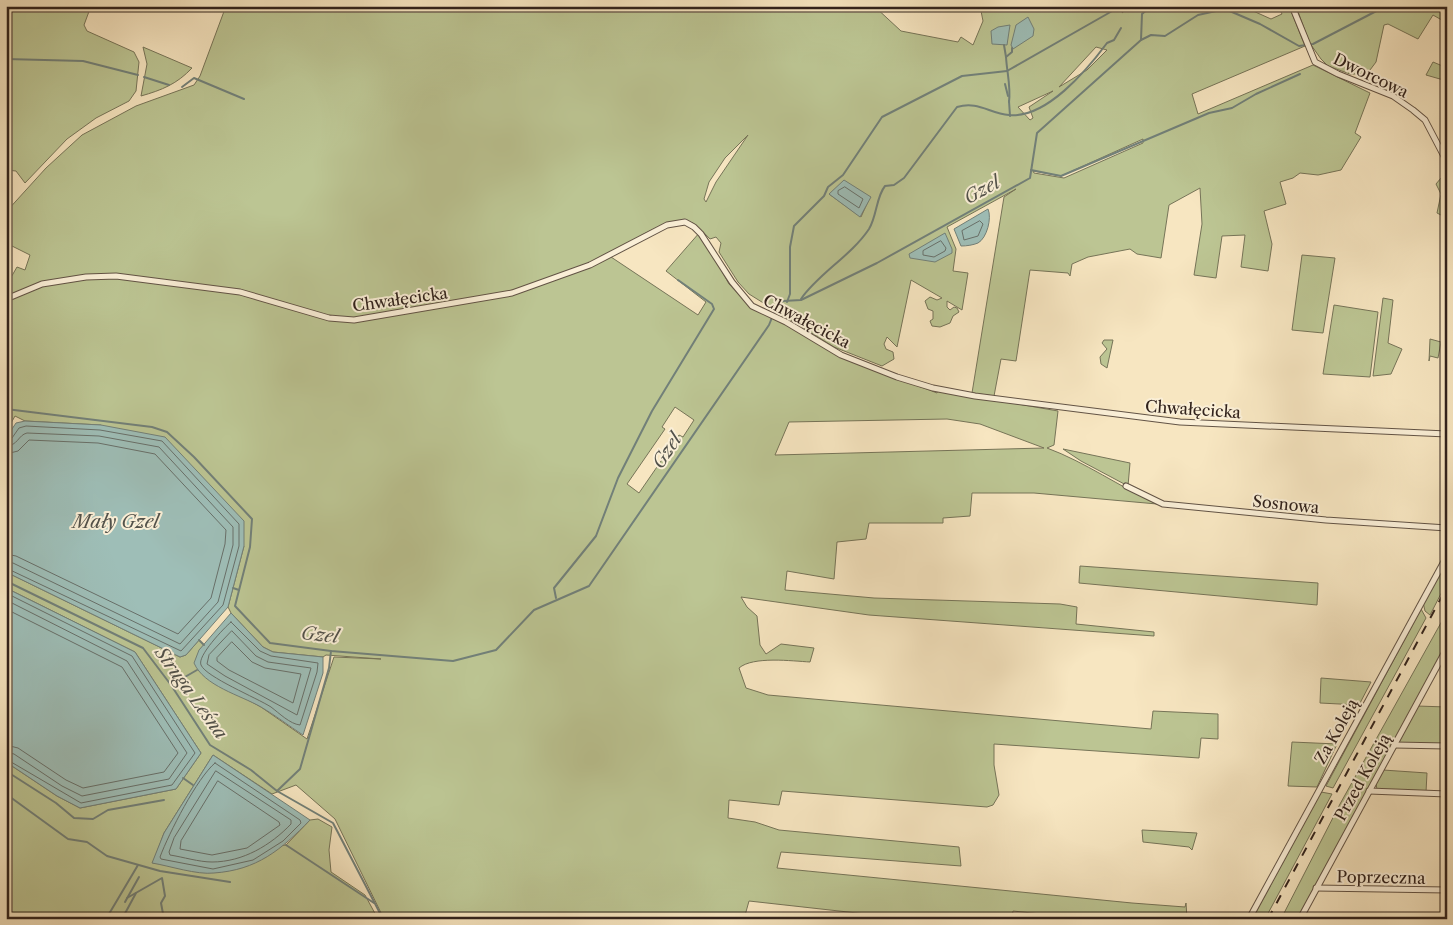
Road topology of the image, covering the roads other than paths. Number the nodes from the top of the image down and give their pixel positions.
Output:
1 (1292, 6) edge
2 (1447, 162) edge
3 (6, 299) edge
4 (1447, 434) edge
5 (1126, 486) dead end
6 (1447, 528) edge
7 (1447, 556) edge
8 (1447, 648) edge
9 (1444, 658) edge
10 (1394, 745) junction
11 (1447, 746) edge
12 (1369, 791) junction
13 (1447, 794) edge
14 (1316, 888) junction
15 (1447, 890) edge
16 (1249, 919) edge
17 (1300, 919) edge

1 - 2 street, Dworcowa
3 - 4 street, Chwałęcicka
5 - 6 street, Sosnowa
7 - 16 street, Za Koleją
8 - 9 street, Przed Koleją
9 - 10 street, Przed Koleją
10 - 11 street
10 - 12 street, Przed Koleją
12 - 13 street
12 - 14 street, Przed Koleją
14 - 15 street, Poprzeczna
14 - 17 street, Przed Koleją

